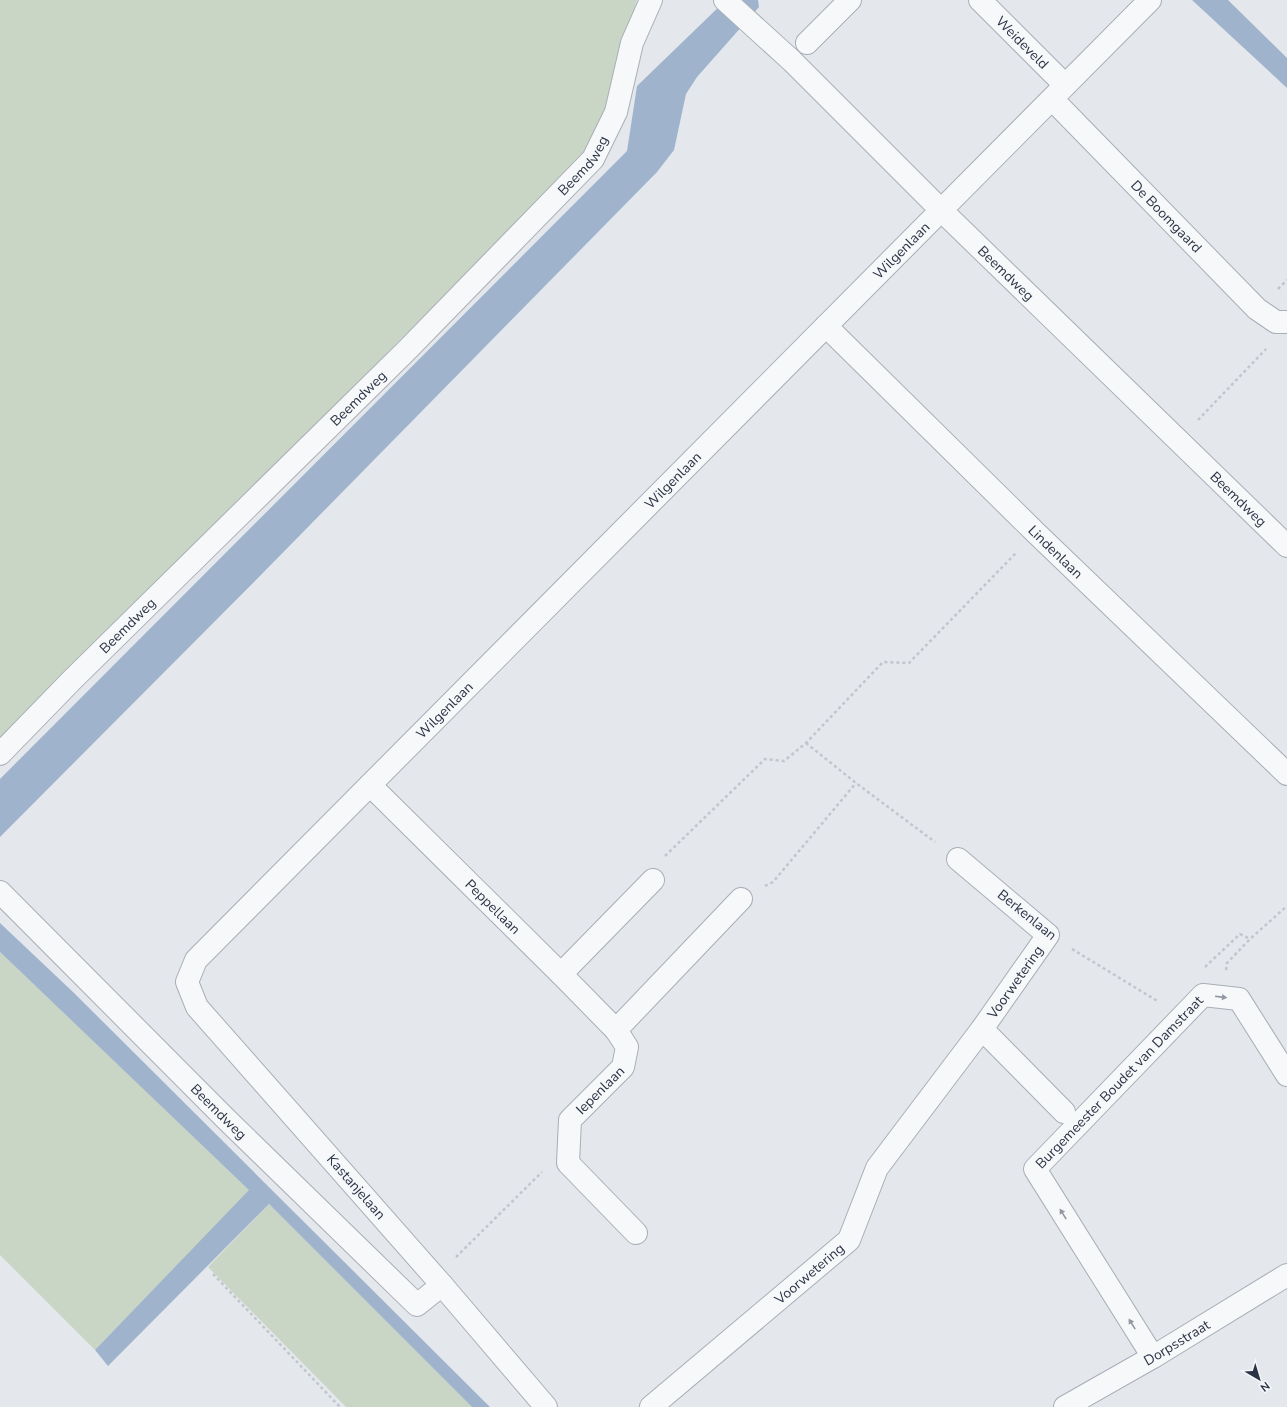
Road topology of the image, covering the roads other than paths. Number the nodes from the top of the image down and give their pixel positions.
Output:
1 (651, 0) edge
2 (725, 0) edge
3 (850, 0) edge
4 (980, 0) edge
5 (1150, 0) edge
6 (807, 43) dead end
7 (1058, 92) junction
8 (941, 210) junction
9 (1281, 322) edge
10 (826, 326) junction
11 (1287, 546) edge
12 (0, 754) edge
13 (1287, 774) edge
14 (370, 785) junction
15 (958, 859) road end
16 (653, 880) road end
17 (0, 892) edge
18 (741, 900) road end
19 (1048, 934) joint
20 (196, 960) joint
21 (561, 974) junction
22 (982, 1028) junction
23 (616, 1030) junction
24 (1287, 1075) edge
25 (1064, 1112) dead end
26 (636, 1233) dead end
27 (1287, 1275) edge
28 (442, 1285) junction
29 (1153, 1357) junction
30 (546, 1407) edge
31 (650, 1407) edge
32 (1064, 1407) edge

1 - 12 street, Beemdweg
2 - 8 street, Beemdweg
3 - 6 street
4 - 7 street, Weideveld
5 - 7 street, Wilgenlaan
7 - 8 street, Wilgenlaan
7 - 9 street, De Boomgaard
8 - 10 street, Wilgenlaan
8 - 11 street, Beemdweg
10 - 13 street, Lindenlaan
10 - 14 street, Wilgenlaan
14 - 20 street, Wilgenlaan
14 - 21 street, Peppellaan
15 - 19 street, Berkenlaan
16 - 21 street
17 - 28 street, Beemdweg
18 - 23 street
19 - 22 street, Voorwetering
20 - 28 street, Kastanjelaan
21 - 23 street, Peppellaan
22 - 25 street, Voorwetering
22 - 31 street, Voorwetering
23 - 26 street, Iepenlaan
29 -> 24 street, Burgemeester Boudet van Damstraat
27 - 29 street, Dorpsstraat
28 - 30 street, Kastanjelaan
29 - 32 street, Dorpsstraat

